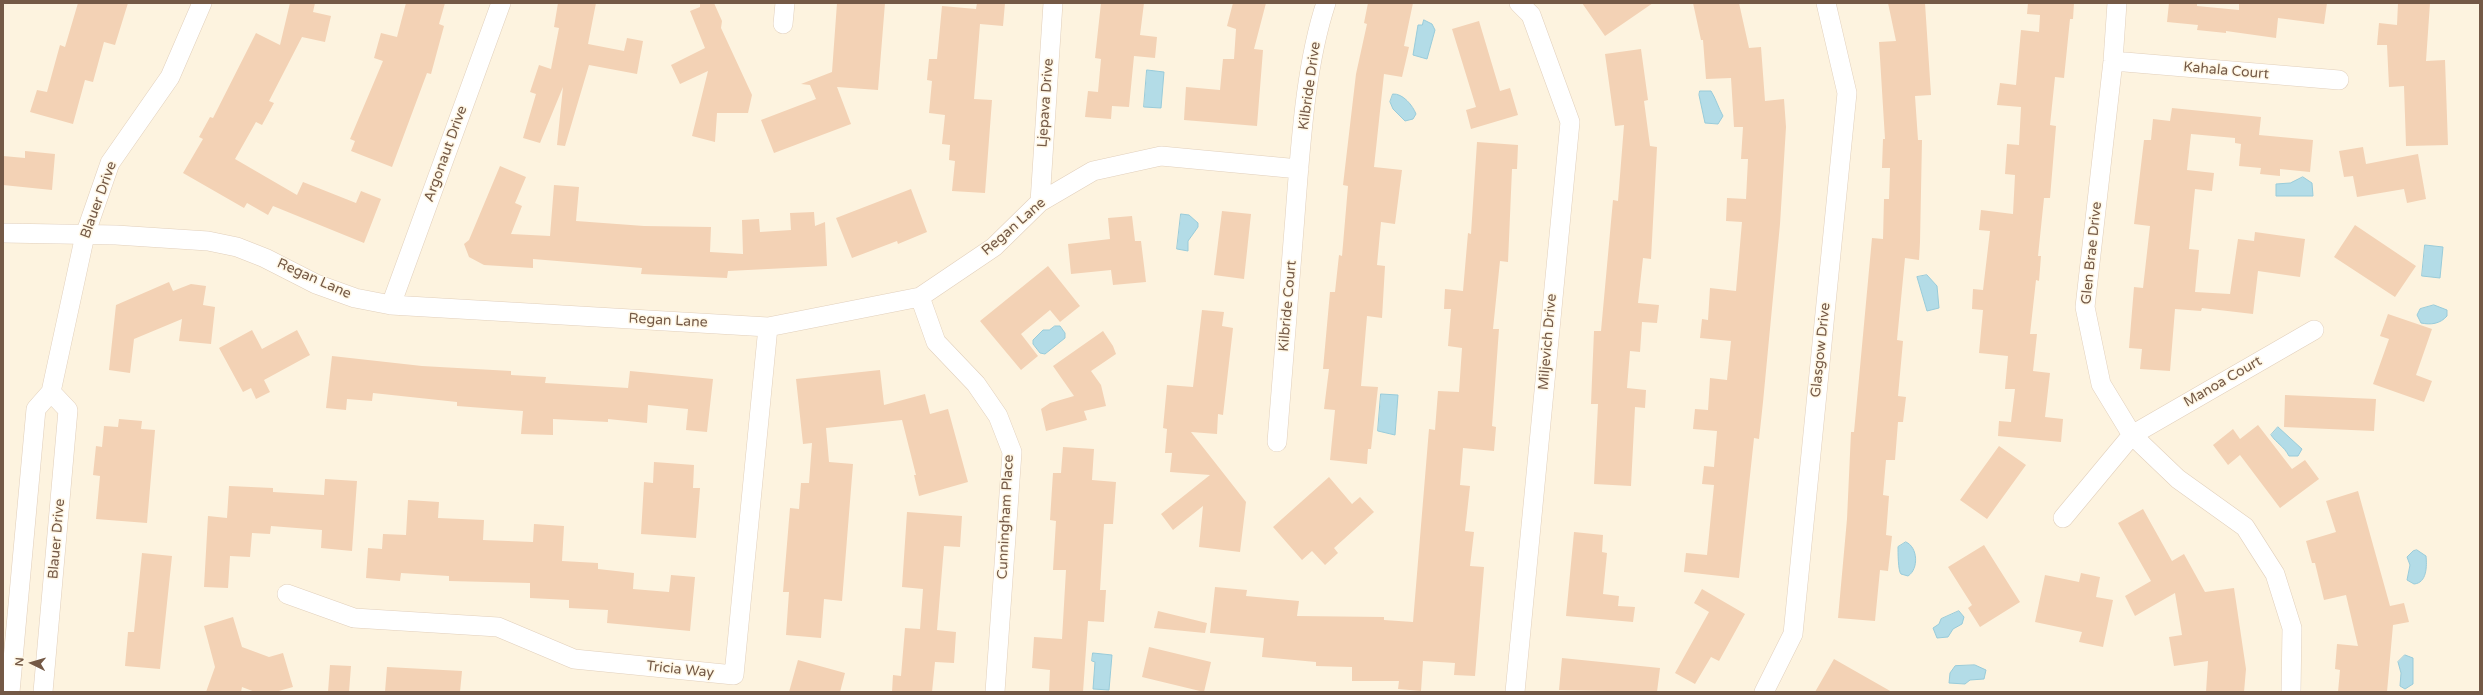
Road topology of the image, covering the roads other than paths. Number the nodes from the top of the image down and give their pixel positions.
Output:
1 (202, 3) edge
2 (501, 3) edge
3 (785, 3) edge
4 (1053, 3) edge
5 (1326, 3) edge
6 (1519, 3) edge
7 (1826, 3) edge
8 (2117, 3) edge
9 (783, 24) dead end
10 (2113, 61) junction
11 (2339, 80) dead end
12 (1299, 169) junction
13 (1040, 202) junction
14 (3, 234) edge
15 (85, 235) junction
16 (920, 297) junction
17 (391, 305) junction
18 (768, 327) junction
19 (2314, 330) dead end
20 (51, 392) junction
21 (2132, 435) junction
22 (1277, 442) dead end
23 (2063, 518) dead end
24 (287, 594) dead end
25 (10, 692) edge
26 (44, 692) edge
27 (995, 692) edge
28 (1515, 692) edge
29 (1764, 692) edge
30 (2291, 692) edge

1 - 15 street, Blauer Drive
2 - 17 street, Argonaut Drive
3 - 9 street
4 - 13 street, Ljepava Drive
5 - 12 street, Kilbride Drive
6 - 28 street, Miljevich Drive
7 - 29 street, Glasgow Drive
8 - 10 street, Glen Brae Drive
10 - 11 street, Kahala Court
10 - 21 street, Glen Brae Drive
12 - 13 street, Regan Lane
12 - 22 street, Kilbride Court
13 - 16 street, Regan Lane
14 - 15 street, Regan Lane
15 - 17 street, Regan Lane
15 - 20 street, Blauer Drive
16 - 18 street, Regan Lane
16 - 27 street, Cunningham Place
17 - 18 street, Regan Lane
18 - 24 street, Tricia Way
19 - 21 street, Manoa Court
20 - 25 street, Blauer Drive
20 - 26 street, Blauer Drive
21 - 23 street
21 - 30 street, Glen Brae Drive

